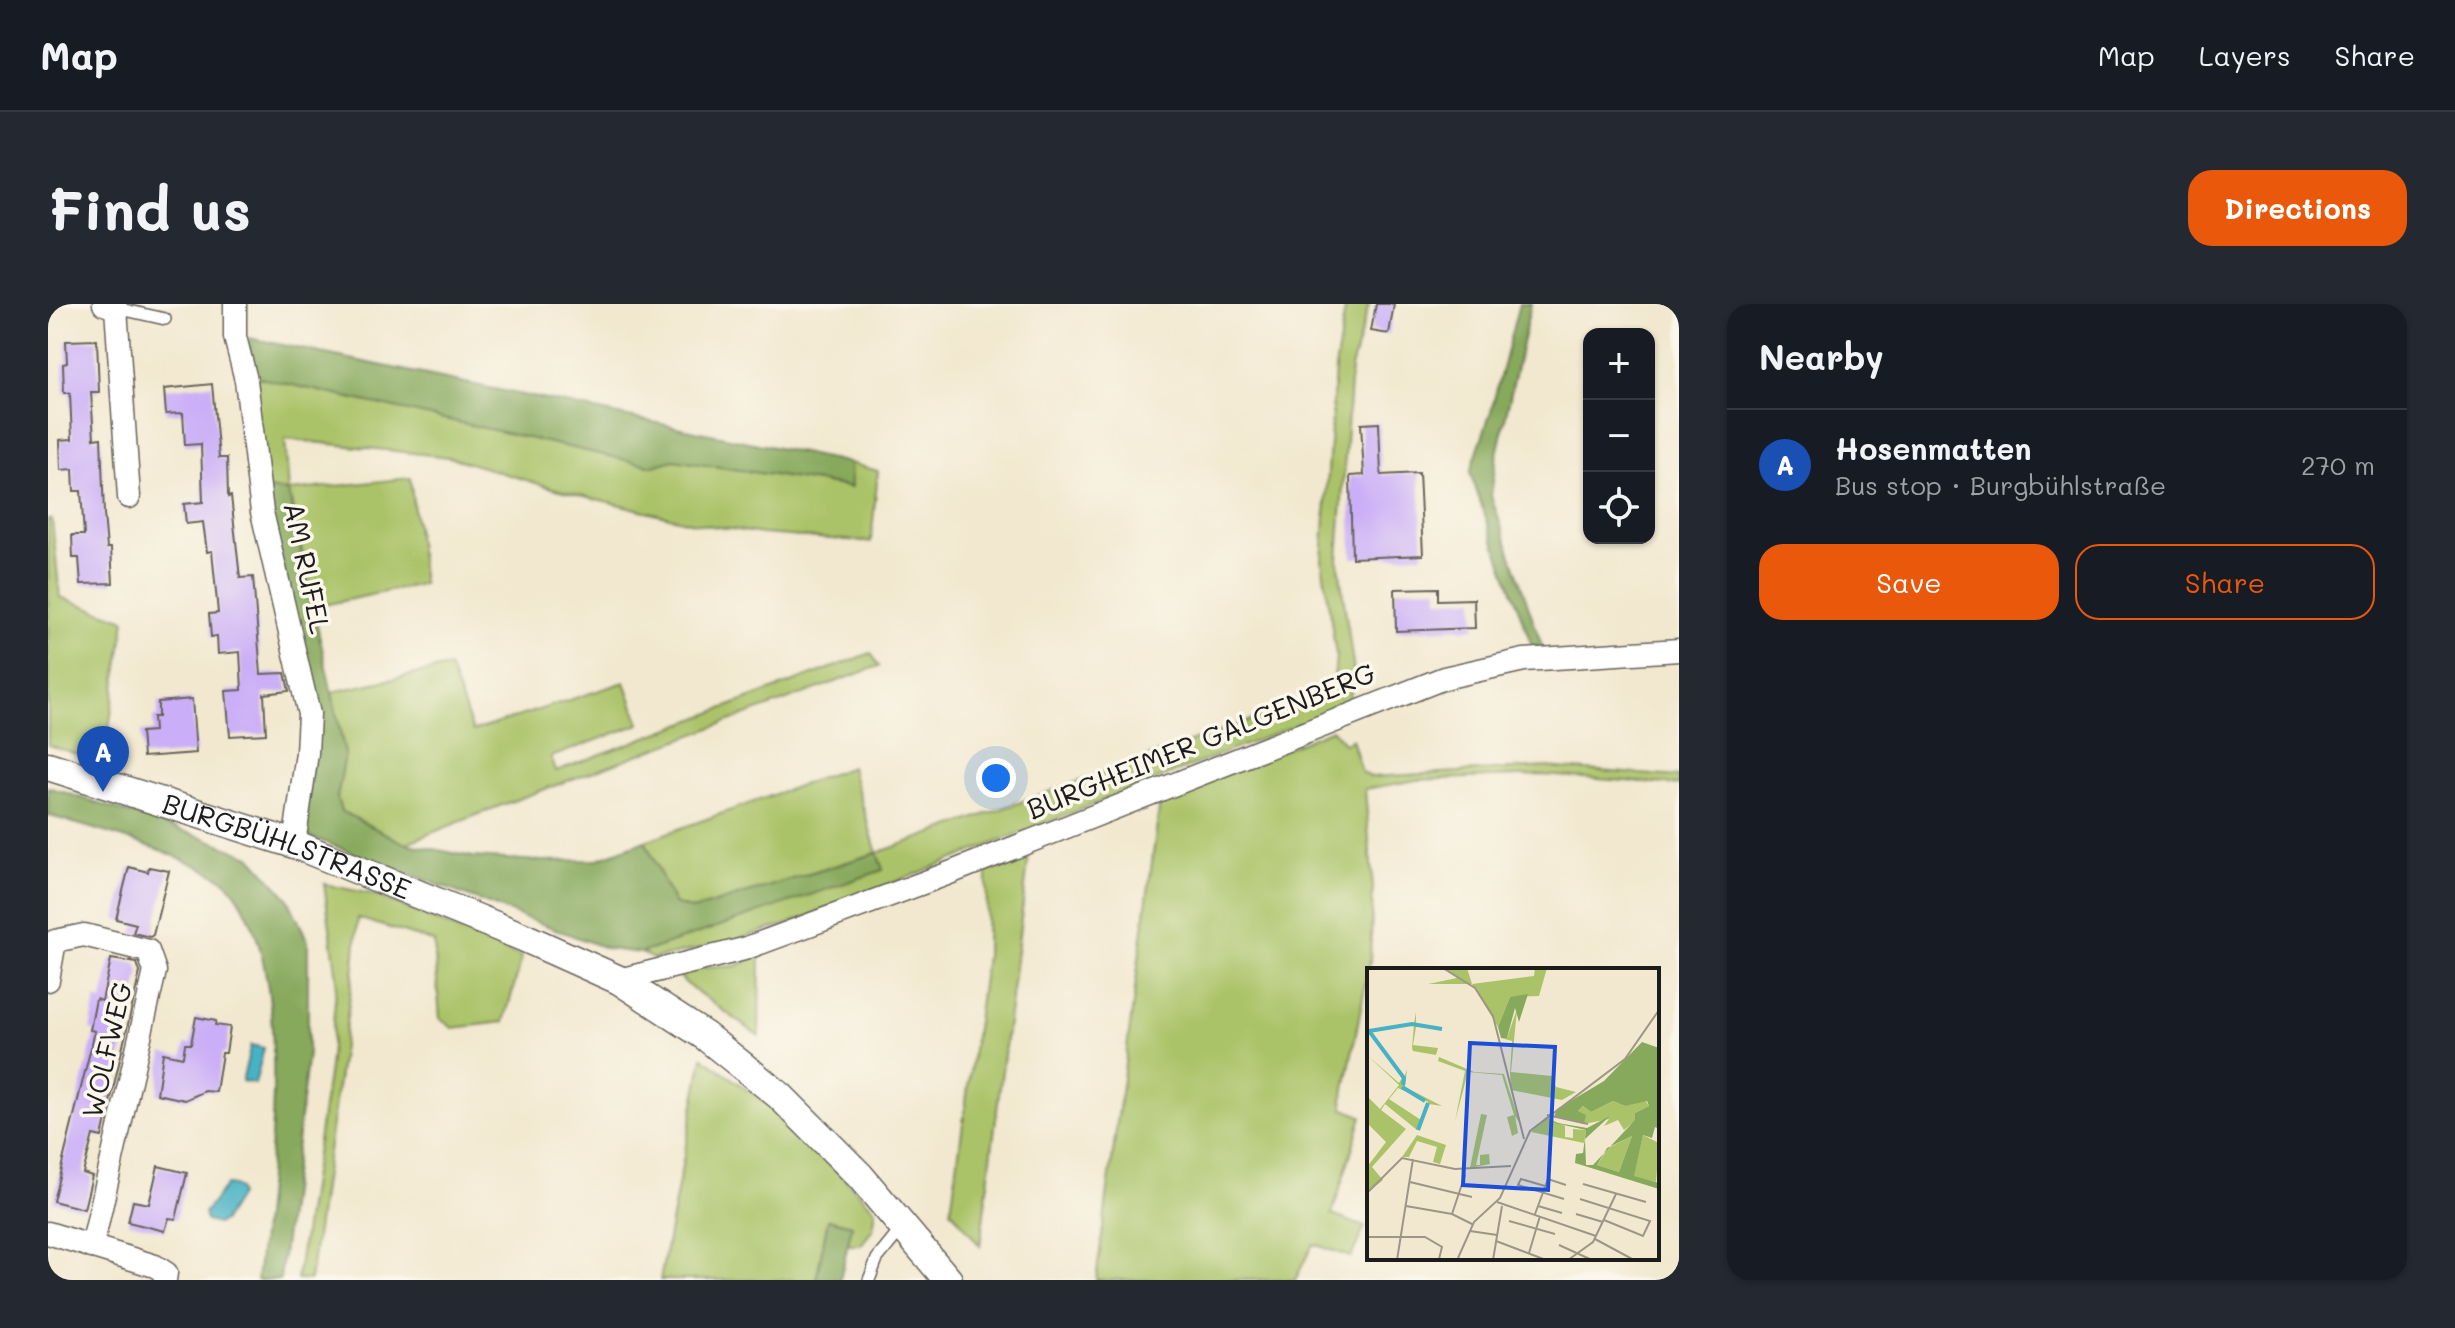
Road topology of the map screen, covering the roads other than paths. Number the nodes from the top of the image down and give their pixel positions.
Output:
1 (235, 304) edge
2 (110, 306) edge
3 (165, 319) dead end
4 (129, 497) dead end
5 (1679, 650) edge
6 (48, 766) edge
7 (294, 844) junction
8 (48, 980) edge
9 (619, 980) junction
10 (904, 1226) junction
11 (48, 1233) edge
12 (92, 1247) junction
13 (165, 1280) edge
14 (869, 1280) edge
15 (948, 1280) edge

1 - 7 street, AM RUFEL
2 - 3 lane
2 - 4 street
5 - 9 street, BURGHEIMER GALGENBERG
6 - 7 street, BURGBÜHLSTRASSE
7 - 9 street, BURGBÜHLSTRASSE
8 - 12 street, WOLFWEG
9 - 10 street, BURGBÜHLSTRASSE
10 - 14 lane
10 - 15 street, BURGBÜHLSTRASSE
11 - 12 street
12 - 13 street

